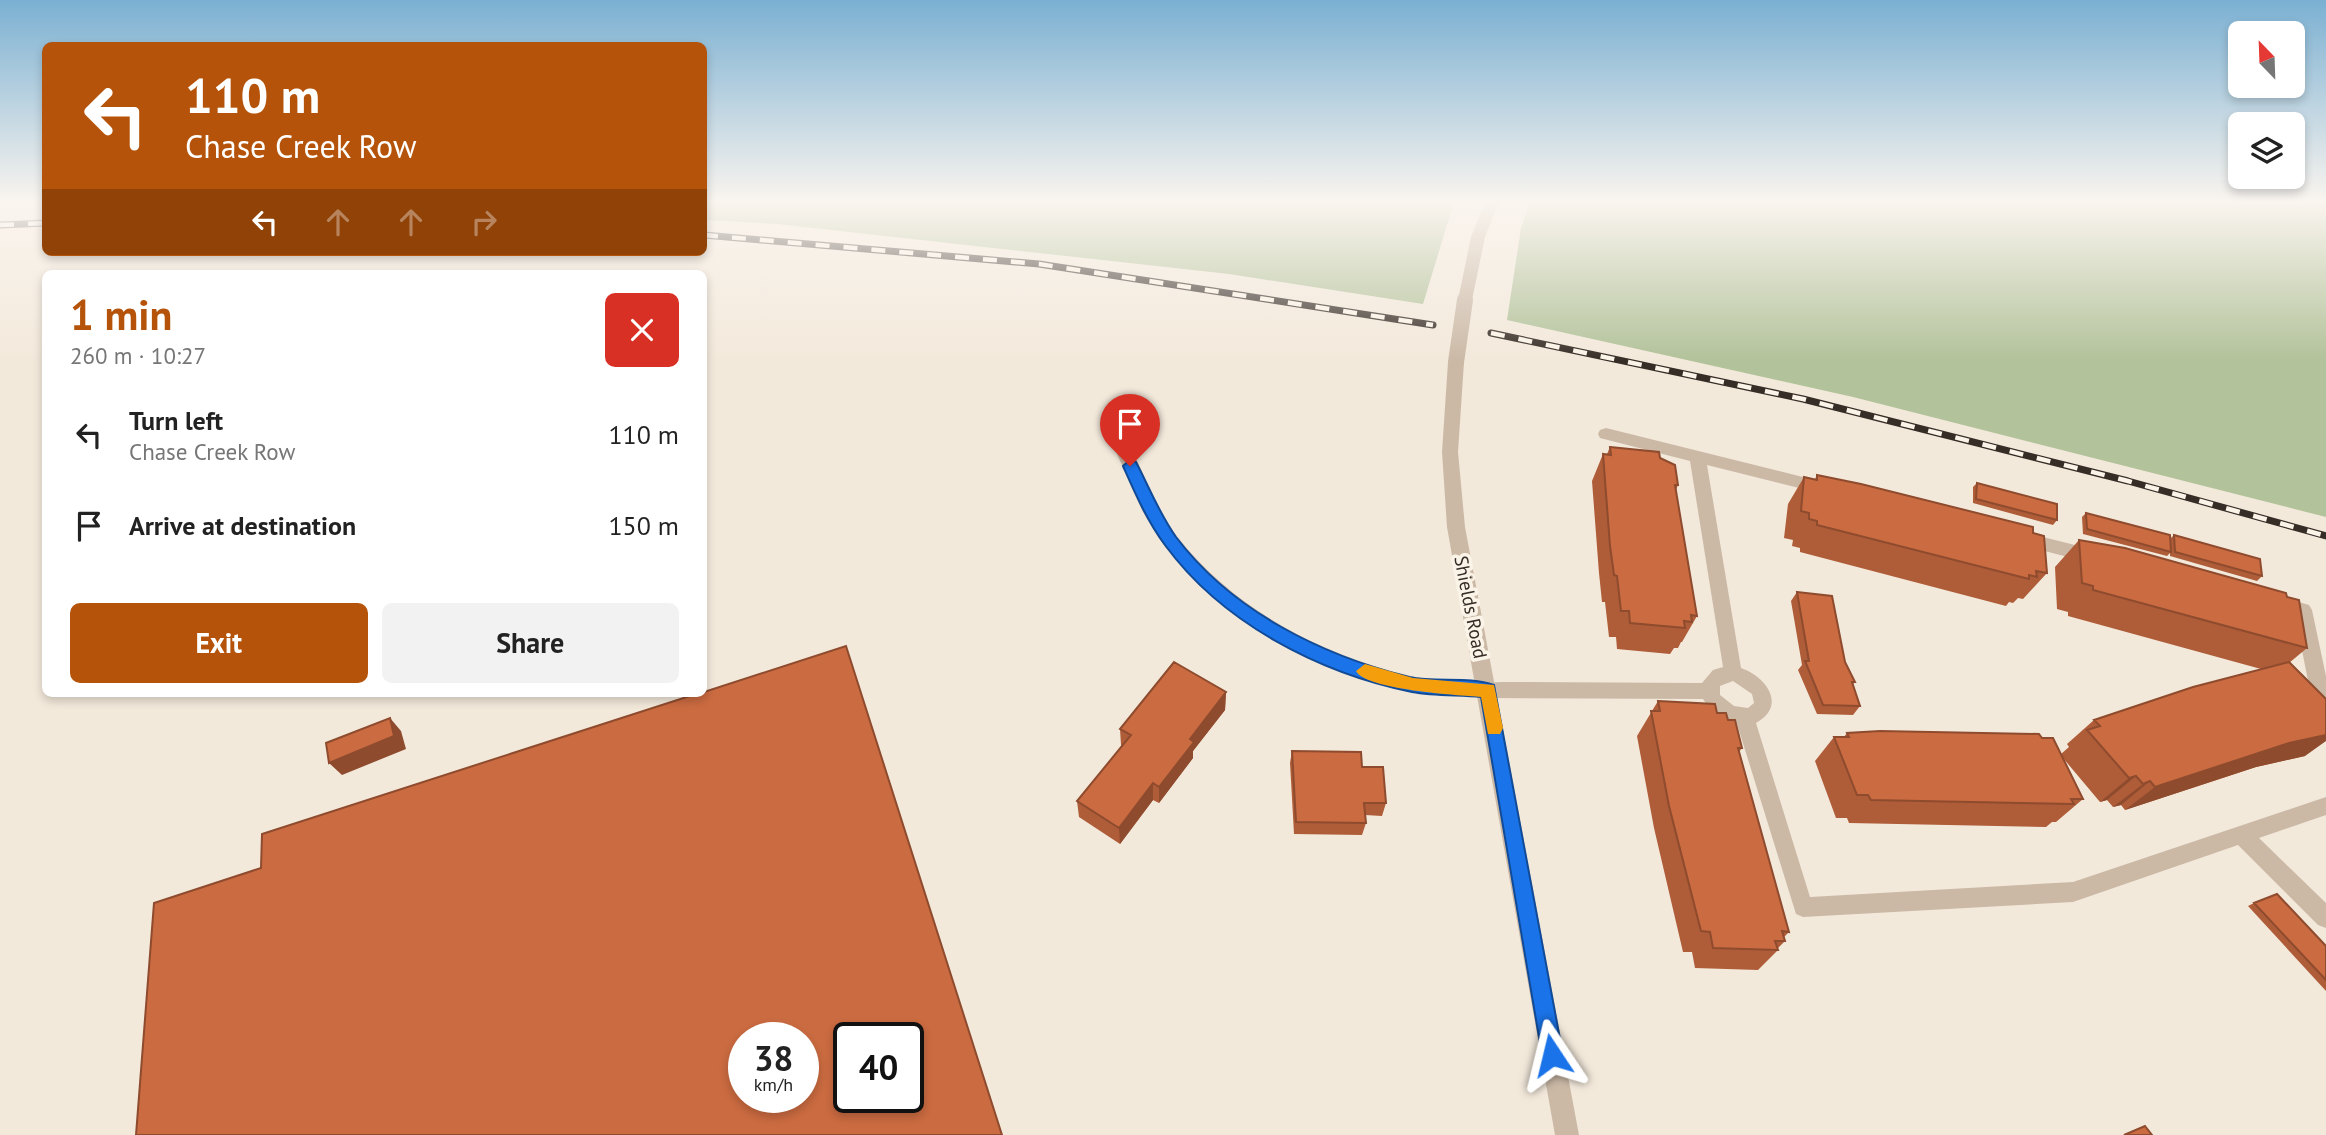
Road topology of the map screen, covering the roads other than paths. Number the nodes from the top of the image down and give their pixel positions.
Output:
1 (1474, 255) edge
2 (1606, 433) dead end
3 (1121, 445) dead end
4 (1697, 456) junction
5 (1845, 494) edge
6 (2007, 535) edge
7 (2114, 562) edge
8 (2262, 599) edge
9 (1732, 673) junction
10 (1488, 691) junction
11 (1709, 691) junction
12 (1745, 718) junction
13 (2326, 721) edge
14 (2326, 806) edge
15 (2243, 836) junction
16 (2326, 918) edge
17 (1567, 1135) edge

1 - 10 street, Shields Road, bridge
2 - 4 street
3 - 10 street
4 - 5 street
4 - 9 street
6 - 7 street
8 - 13 street
9 - 11 street
9 - 12 street
10 - 11 street
10 - 17 street, Shields Road
11 - 12 street
12 - 15 street
14 - 15 street
15 - 16 street

